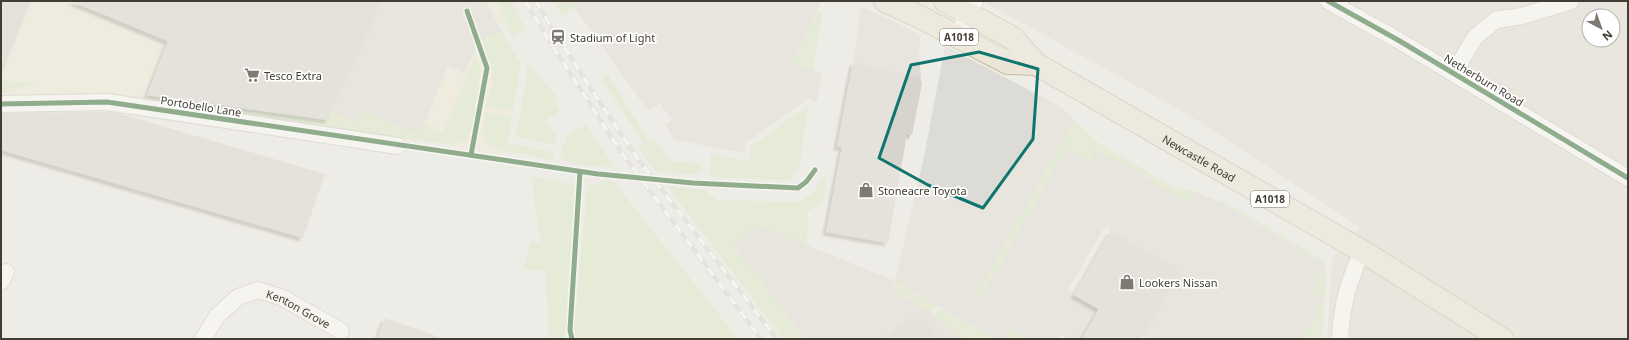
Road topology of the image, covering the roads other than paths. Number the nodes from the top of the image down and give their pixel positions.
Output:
1 (885, 1) edge
2 (945, 1) edge
3 (1328, 1) edge
4 (1571, 1) edge
5 (971, 7) edge
6 (957, 36) junction
7 (1036, 64) junction
8 (1454, 73) junction
9 (1, 104) edge
10 (398, 146) dead end
11 (1628, 178) edge
12 (1362, 251) junction
13 (341, 331) dead end
14 (203, 339) edge
15 (1340, 339) edge
16 (1502, 339) edge

1 - 6 highway, Newcastle Road / A1018
2 - 5 highway, A1018
3 - 8 street, Netherburn Road
4 - 8 street
5 - 6 street
5 - 7 highway, A1018
6 - 7 highway, Newcastle Road / A1018
7 - 12 highway, Newcastle Road / A1018
8 - 11 street, Netherburn Road
9 - 10 street, Portobello Lane
12 - 15 street
12 - 16 highway, Newcastle Road / A1018
13 - 14 street, Kenton Grove

